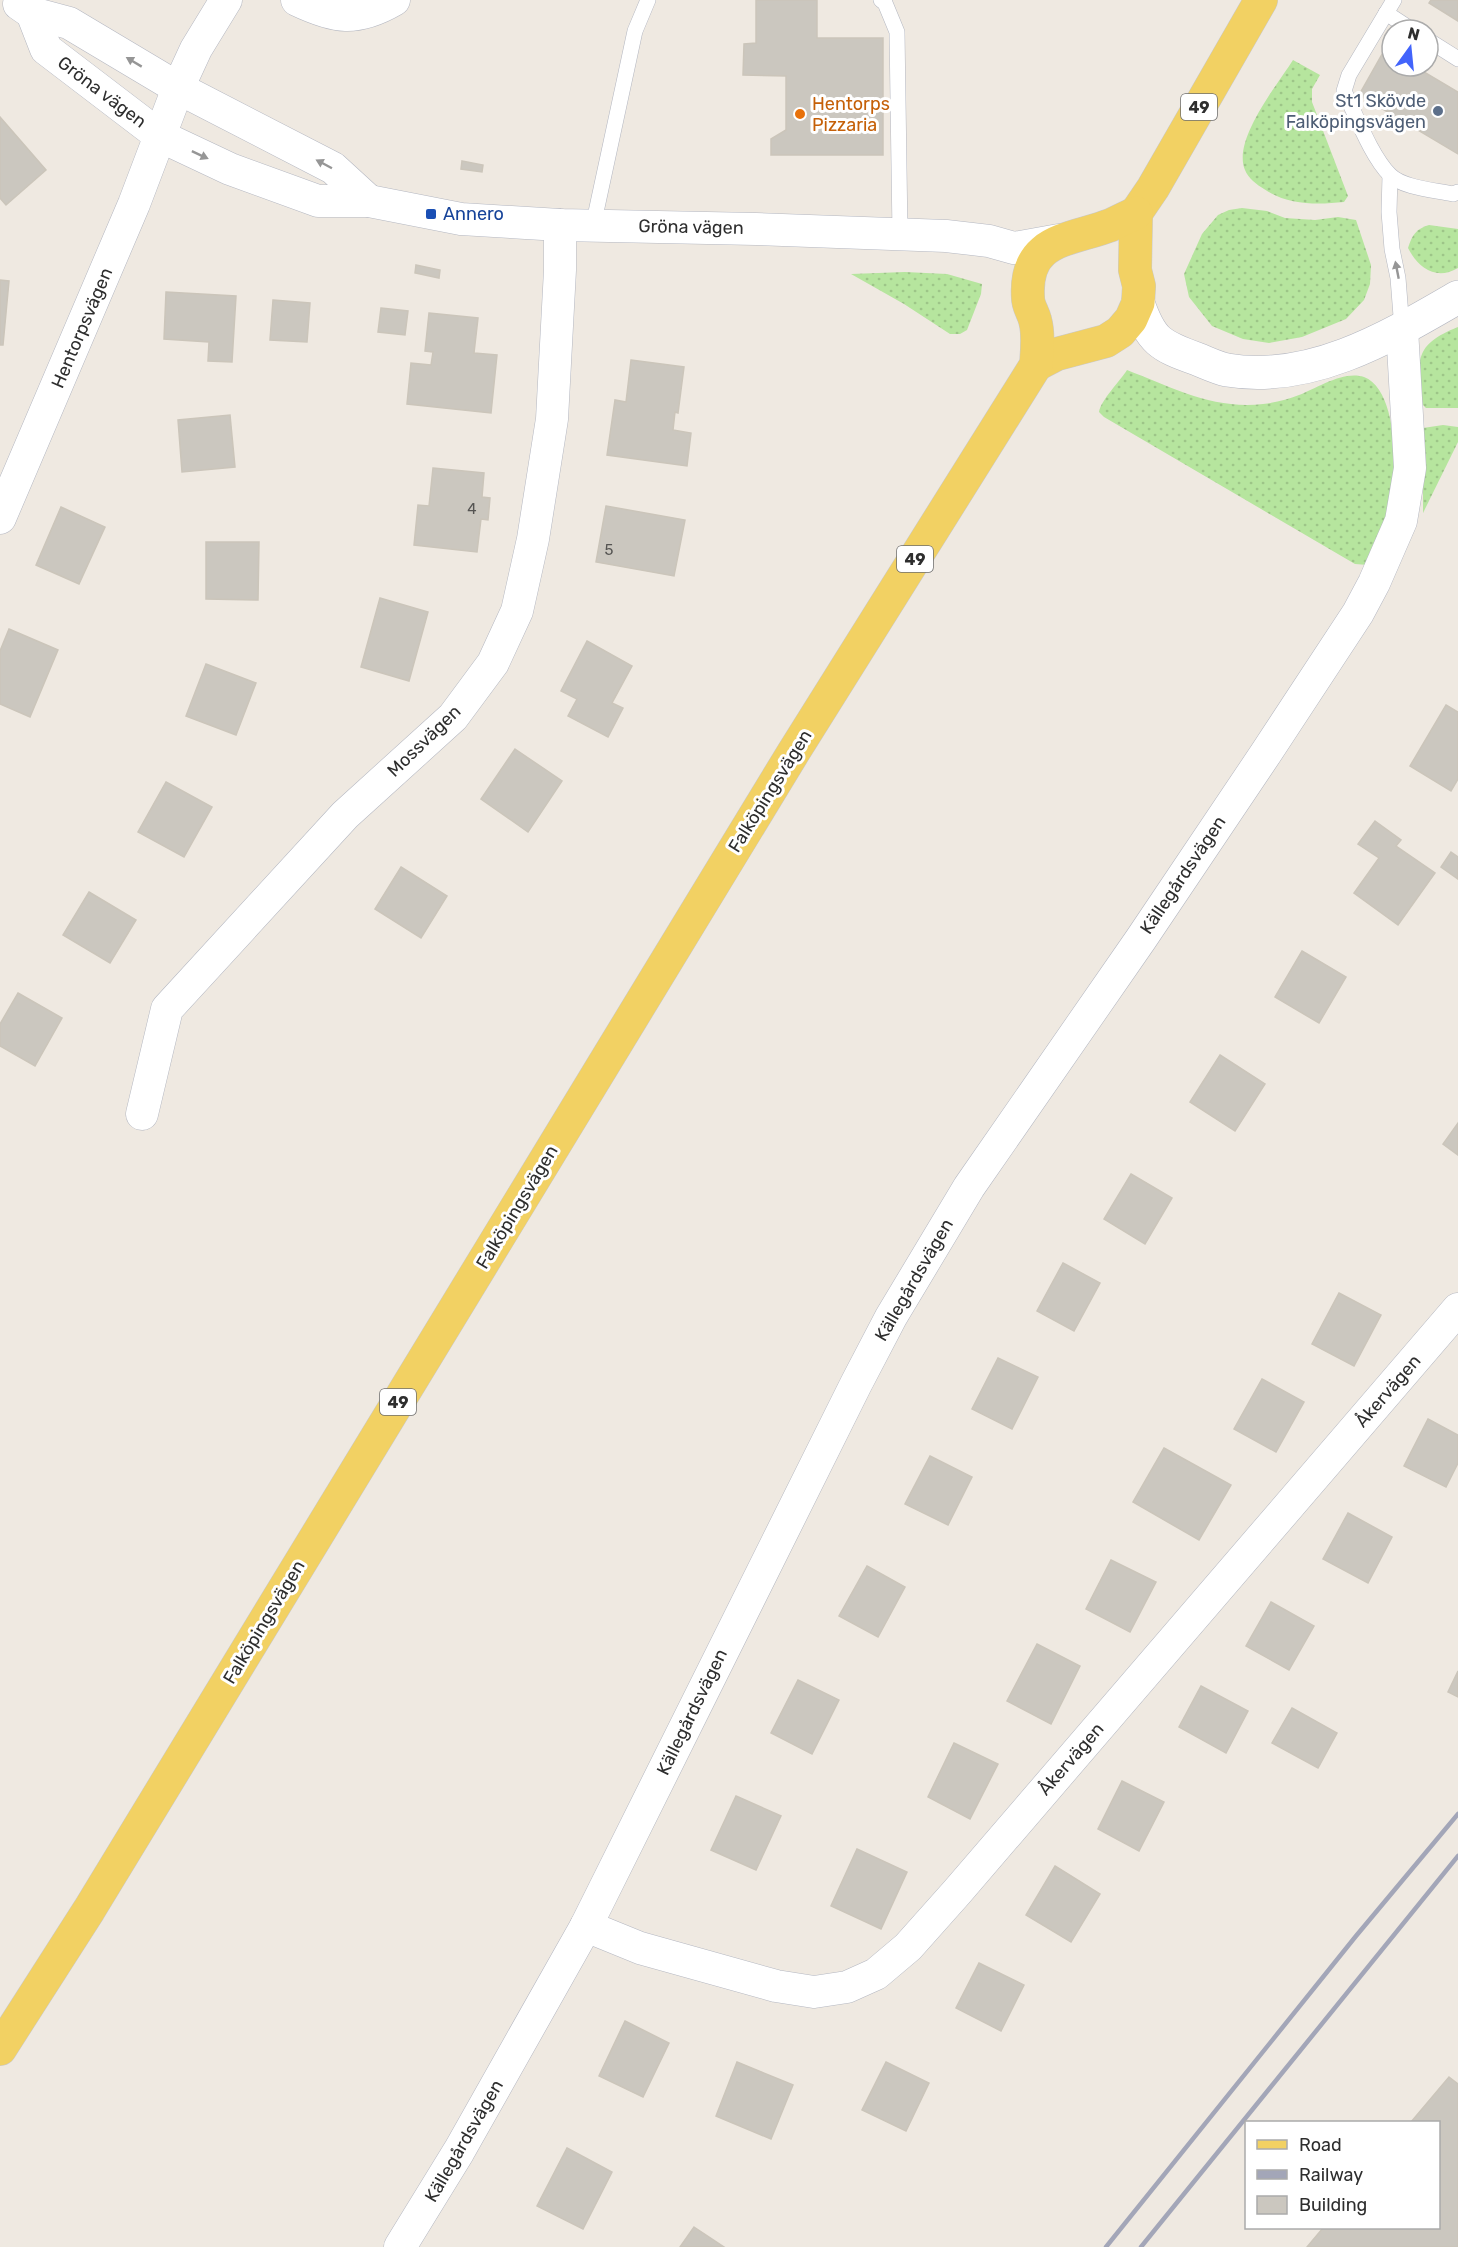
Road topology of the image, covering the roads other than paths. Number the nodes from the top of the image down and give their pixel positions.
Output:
1 (226, 0) edge
2 (297, 0) edge
3 (394, 0) edge
4 (648, 0) edge
5 (881, 0) edge
6 (1261, 0) edge
7 (1394, 0) edge
8 (23, 7) edge
9 (1386, 13) junction
10 (1394, 18) edge
11 (1440, 48) edge
12 (1458, 59) edge
13 (178, 87) junction
14 (160, 136) junction
15 (1390, 176) junction
16 (1458, 192) edge
17 (369, 201) junction
18 (1136, 213) junction
19 (560, 225) junction
20 (593, 226) junction
21 (900, 234) junction
22 (1067, 237) junction
23 (1014, 248) junction
24 (1135, 270) junction
25 (1027, 283) junction
26 (1458, 297) edge
27 (1138, 303) junction
28 (1035, 321) junction
29 (1402, 328) junction
30 (1153, 338) junction
31 (1096, 344) junction
32 (1036, 366) junction
33 (0, 518) edge
34 (142, 1114) dead end
35 (1458, 1309) edge
36 (586, 1926) junction
37 (0, 2049) edge
38 (400, 2247) edge

1 - 13 street, Gröna vägen
2 - 3 street
4 - 20 lane
5 - 21 lane
6 - 18 main road, 49
7 - 9 lane
13 -> 8 street, Gröna vägen
8 - 14 street, Gröna vägen
9 - 10 lane
9 - 15 lane
11 - 12 lane
13 - 14 street, Gröna vägen
17 -> 13 street, Gröna vägen
14 -> 17 street, Gröna vägen
14 - 33 street, Hentorpsvägen
15 - 16 lane
29 -> 15 lane
17 - 19 street, Gröna vägen
18 - 22 main road
18 - 24 main road
19 - 20 street, Gröna vägen
19 - 34 street, Mossvägen
20 - 21 street, Gröna vägen
21 - 23 street, Gröna vägen
22 - 23 street
22 - 24 main road
22 - 25 main road
23 - 25 street
24 - 27 main road
25 - 28 main road
26 - 29 street
27 - 30 street
27 - 31 main road
28 - 31 main road
28 - 32 main road
29 - 30 street
29 - 36 street, Källegårdsvägen
30 - 31 street
31 - 32 main road
32 - 37 main road, Falköpingsvägen / 49
35 - 36 street, Åkervägen
36 - 38 street, Källegårdsvägen

